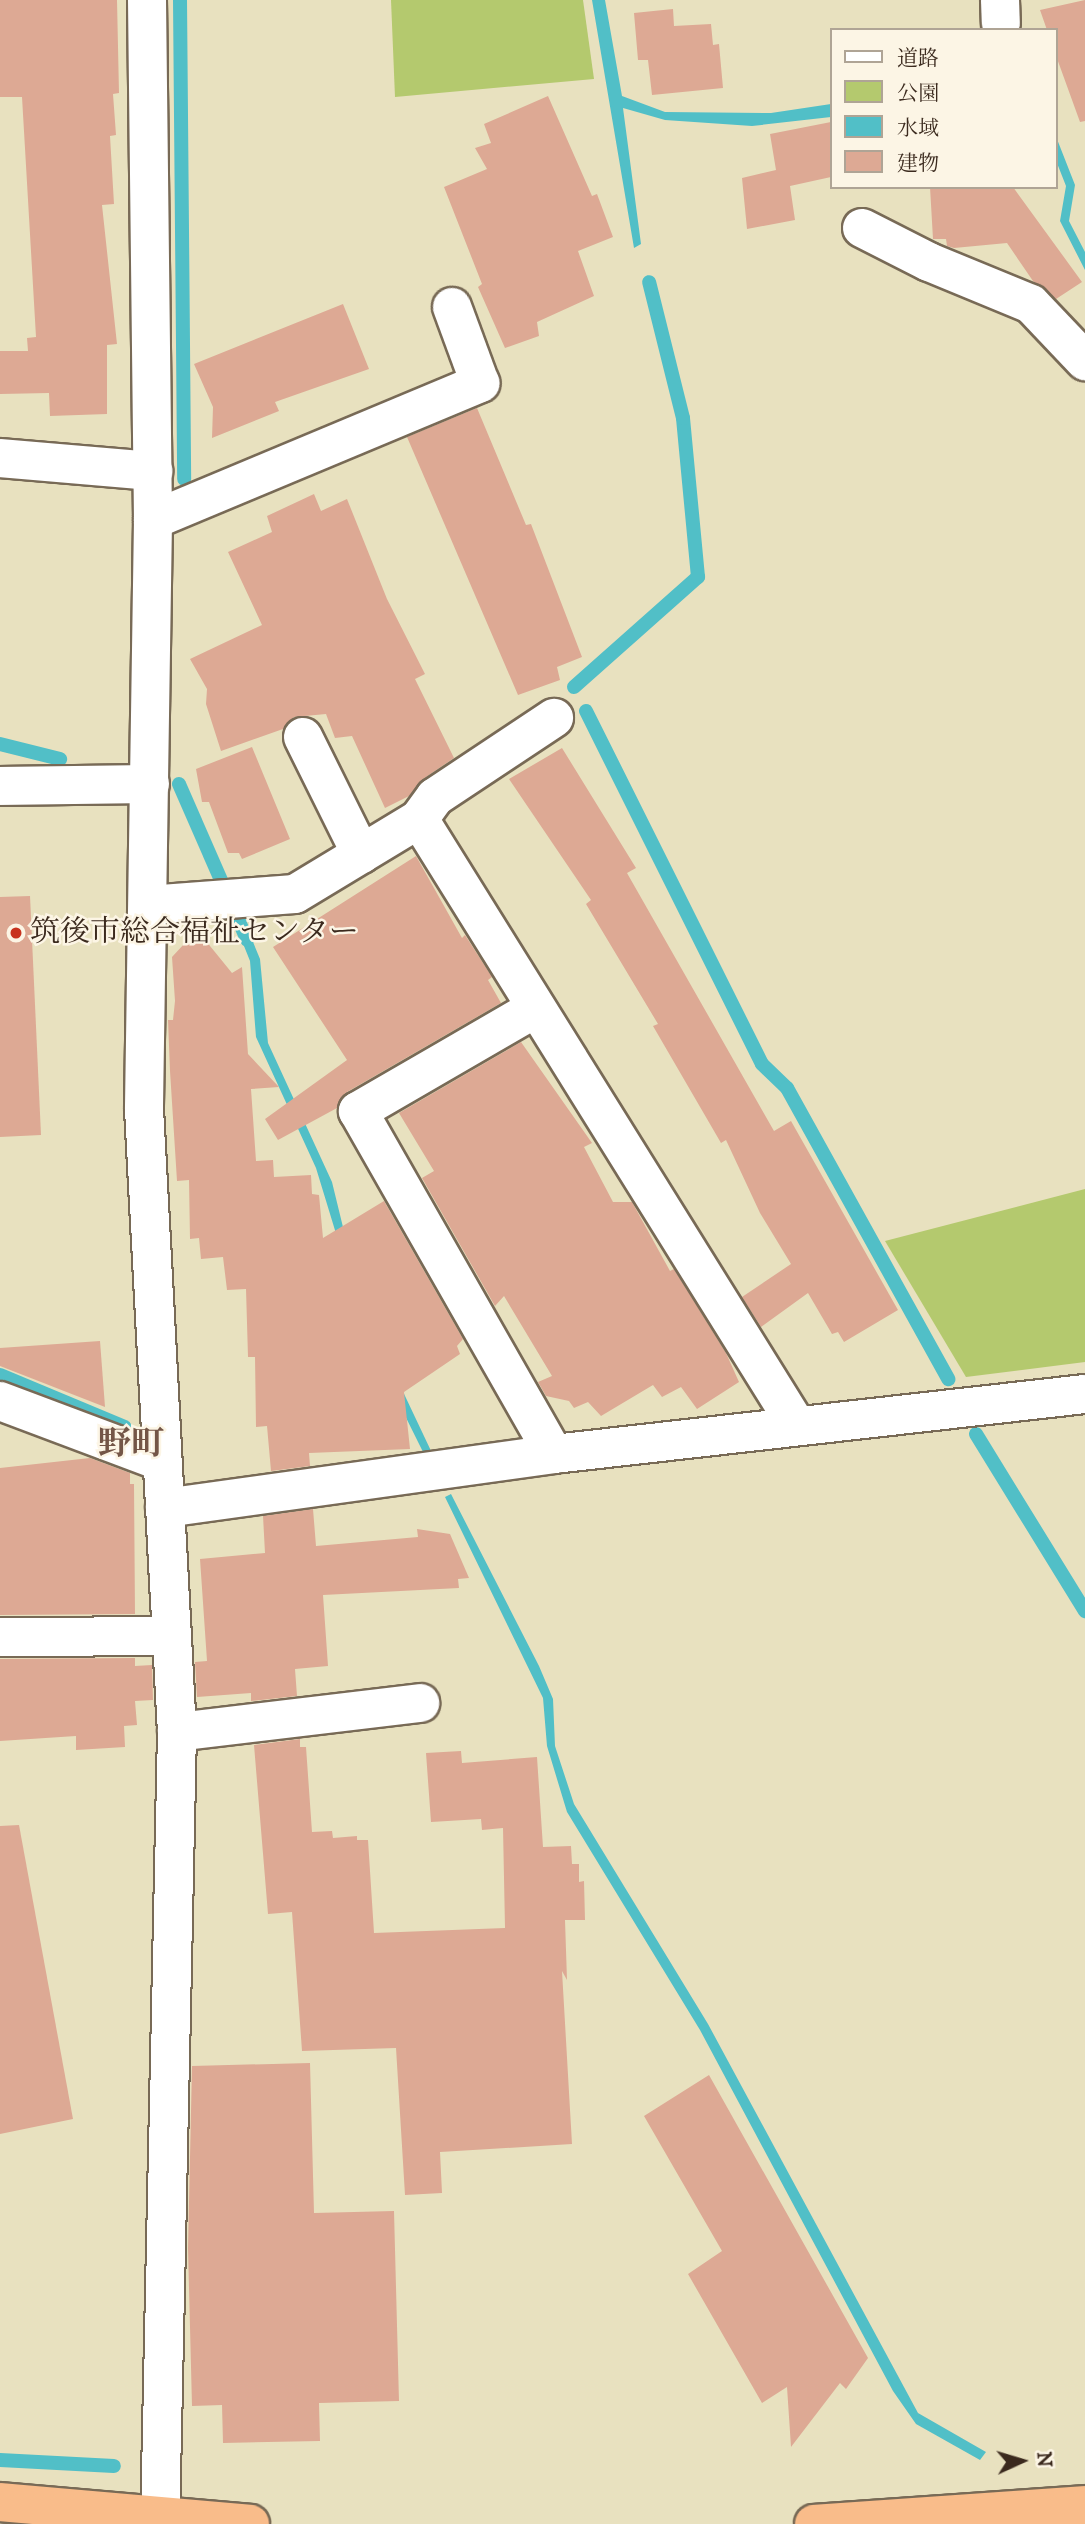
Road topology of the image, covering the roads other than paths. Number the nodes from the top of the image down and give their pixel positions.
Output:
1 (147, 0) edge
2 (862, 228) dead end
3 (452, 307) dead end
4 (1085, 361) edge
5 (0, 458) edge
6 (153, 471) junction
7 (153, 520) junction
8 (554, 718) dead end
9 (303, 737) dead end
10 (150, 784) junction
11 (0, 786) edge
12 (419, 819) junction
13 (361, 854) junction
14 (148, 905) junction
15 (536, 1007) junction
16 (1085, 1394) edge
17 (0, 1401) edge
18 (797, 1426) junction
19 (554, 1454) junction
20 (162, 1462) junction
21 (165, 1508) junction
22 (172, 1636) junction
23 (0, 1637) edge
24 (420, 1703) dead end
25 (177, 1732) junction
26 (0, 2502) edge
27 (1085, 2505) edge
28 (160, 2521) edge
29 (250, 2524) edge
30 (814, 2524) edge

1 - 6 street
2 - 4 street
3 - 7 street
5 - 6 street
6 - 7 street
7 - 10 street
8 - 12 street
9 - 13 street
10 - 11 street
10 - 14 street
12 - 13 street
12 - 15 street
13 - 14 street
14 - 20 street
15 - 18 street
15 - 19 street
16 - 18 street
17 - 20 street
18 - 19 street
19 - 21 street
20 - 21 street
21 - 22 street
22 - 23 street
22 - 25 street
24 - 25 street
25 - 28 street
26 - 28 highway
27 - 30 highway
28 - 29 highway

